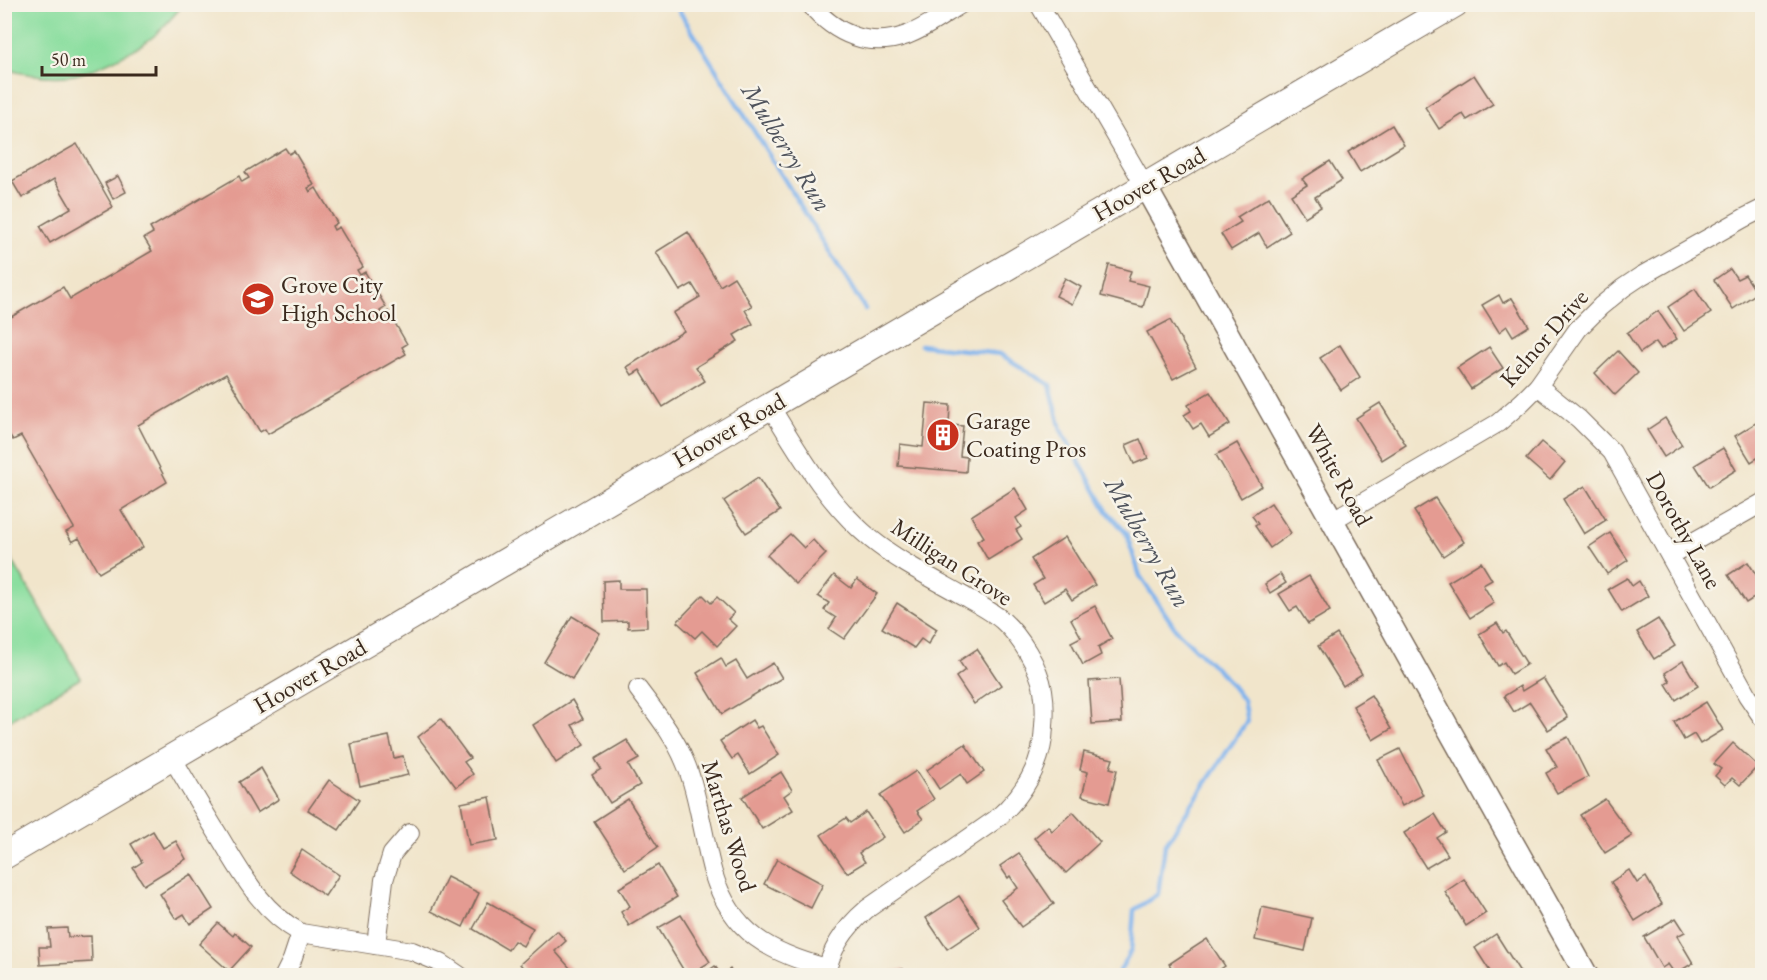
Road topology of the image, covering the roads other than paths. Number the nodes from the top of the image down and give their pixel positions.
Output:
1 (810, 4) edge
2 (961, 4) edge
3 (1039, 4) edge
4 (1455, 4) edge
5 (1145, 186) junction
6 (1762, 210) edge
7 (1538, 386) junction
8 (770, 406) junction
9 (1762, 503) edge
10 (1333, 520) junction
11 (1670, 555) junction
12 (638, 688) dead end
13 (1762, 717) edge
14 (172, 757) junction
15 (410, 833) dead end
16 (4, 855) edge
17 (301, 933) junction
18 (376, 945) junction
19 (826, 972) edge
20 (1583, 974) edge
21 (284, 975) edge
22 (460, 975) edge

1 - 2 street
3 - 5 street, White Road
4 - 5 main road, Hoover Road
5 - 8 main road, Hoover Road
5 - 10 street, White Road
6 - 7 street, Kelnor Drive
7 - 10 street, Kelnor Drive
7 - 11 street, Dorothy Lane
8 - 14 main road, Hoover Road
8 - 19 street, Milligan Grove
9 - 11 street
10 - 20 street, White Road
11 - 13 street, Dorothy Lane
12 - 19 street, Marthas Wood
14 - 16 main road, Hoover Road
14 - 17 street
15 - 18 street
17 - 18 street
17 - 21 street
18 - 22 street

